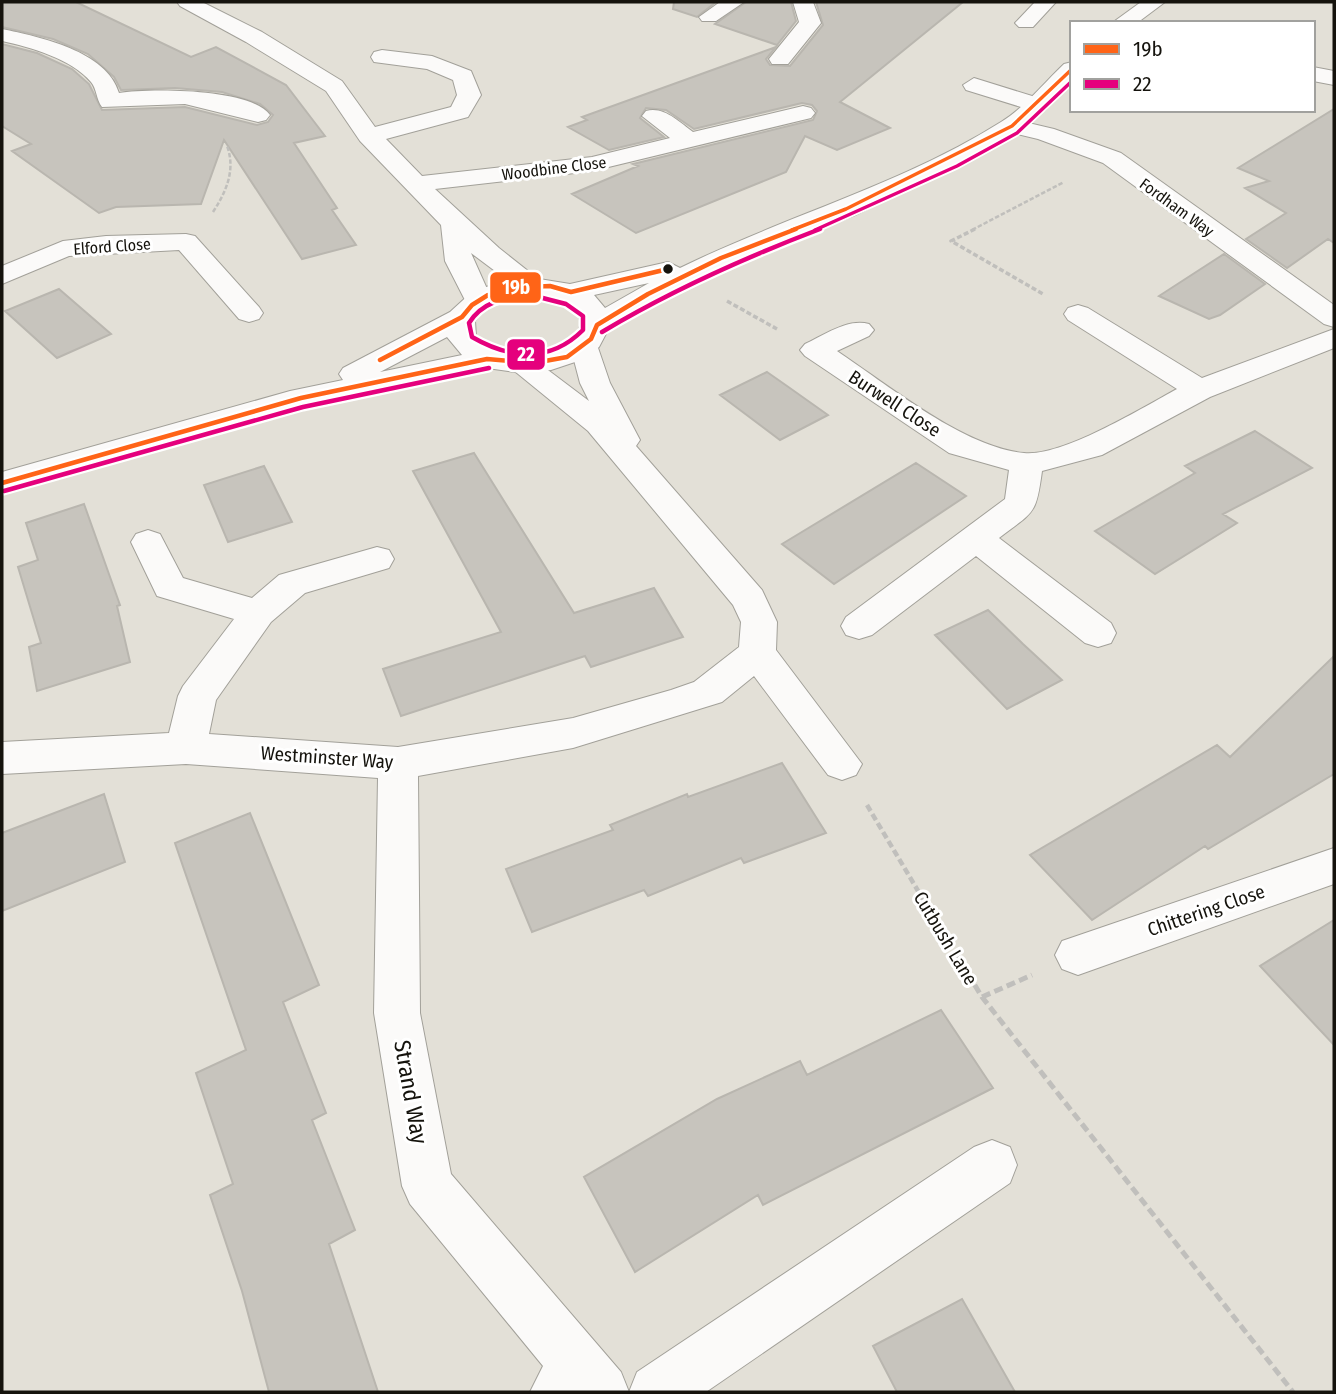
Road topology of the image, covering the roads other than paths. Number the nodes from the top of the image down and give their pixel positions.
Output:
1 (187, 2) edge
2 (734, 2) edge
3 (803, 2) edge
4 (1046, 2) edge
5 (1155, 2) edge
6 (709, 17) dead end
7 (1125, 21) edge
8 (1026, 23) dead end
9 (2, 35) edge
10 (382, 57) dead end
11 (780, 60) dead end
12 (1070, 71) edge
13 (974, 85) dead end
14 (110, 102) junction
15 (1037, 105) junction
16 (803, 113) dead end
17 (89, 114) dead end
18 (258, 115) dead end
19 (654, 116) dead end
20 (1012, 126) junction
21 (369, 135) junction
22 (690, 141) junction
23 (416, 184) junction
24 (454, 223) junction
25 (721, 258) junction
26 (2, 276) edge
27 (533, 286) junction
28 (571, 292) junction
29 (470, 309) junction
30 (249, 313) dead end
31 (1078, 314) road end
32 (1333, 321) edge
33 (859, 330) dead end
34 (591, 335) junction
35 (487, 359) junction
36 (521, 364) junction
37 (1199, 390) junction
38 (301, 398) junction
39 (1026, 464) junction
40 (636, 467) junction
41 (2, 483) edge
42 (976, 538) junction
43 (148, 542) dead end
44 (377, 559) dead end
45 (258, 613) junction
46 (859, 626) dead end
47 (1098, 633) dead end
48 (757, 653) junction
49 (186, 748) junction
50 (2, 758) edge
51 (398, 763) junction
52 (842, 764) road end
53 (1334, 866) edge
54 (1078, 955) dead end
55 (992, 1165) dead end
56 (579, 1384) edge
57 (657, 1392) edge

1 - 21 street
2 - 6 street
3 - 11 street
4 - 8 street
5 - 7 street
9 - 14 street
10 - 21 street
12 - 15 street
13 - 15 street
14 - 17 street
14 - 18 street
15 - 20 street
16 - 22 street, Woodbine Close
19 - 22 street
20 - 25 street
20 - 32 street, Fordham Way
21 - 23 street
22 - 23 street, Woodbine Close
23 - 24 street
24 - 27 street
24 - 29 street
25 - 28 street
25 - 34 street
26 - 30 street, Elford Close
27 - 28 street
27 - 29 street
28 - 34 street
29 - 35 street
29 - 38 street
31 - 37 street
32 - 37 street, Burwell Close
33 - 39 street, Burwell Close
34 - 36 street
34 - 40 street
35 - 36 street
35 - 38 street
36 - 40 street
37 - 39 street, Burwell Close
38 - 41 street
39 - 42 street
40 - 48 street
42 - 46 street
42 - 47 street
43 - 45 street
44 - 45 street
45 - 49 street
48 - 51 street, Westminster Way
48 - 52 street
49 - 50 street, Westminster Way
49 - 51 street, Westminster Way
51 - 56 street, Strand Way
53 - 54 street, Chittering Close
55 - 57 street

